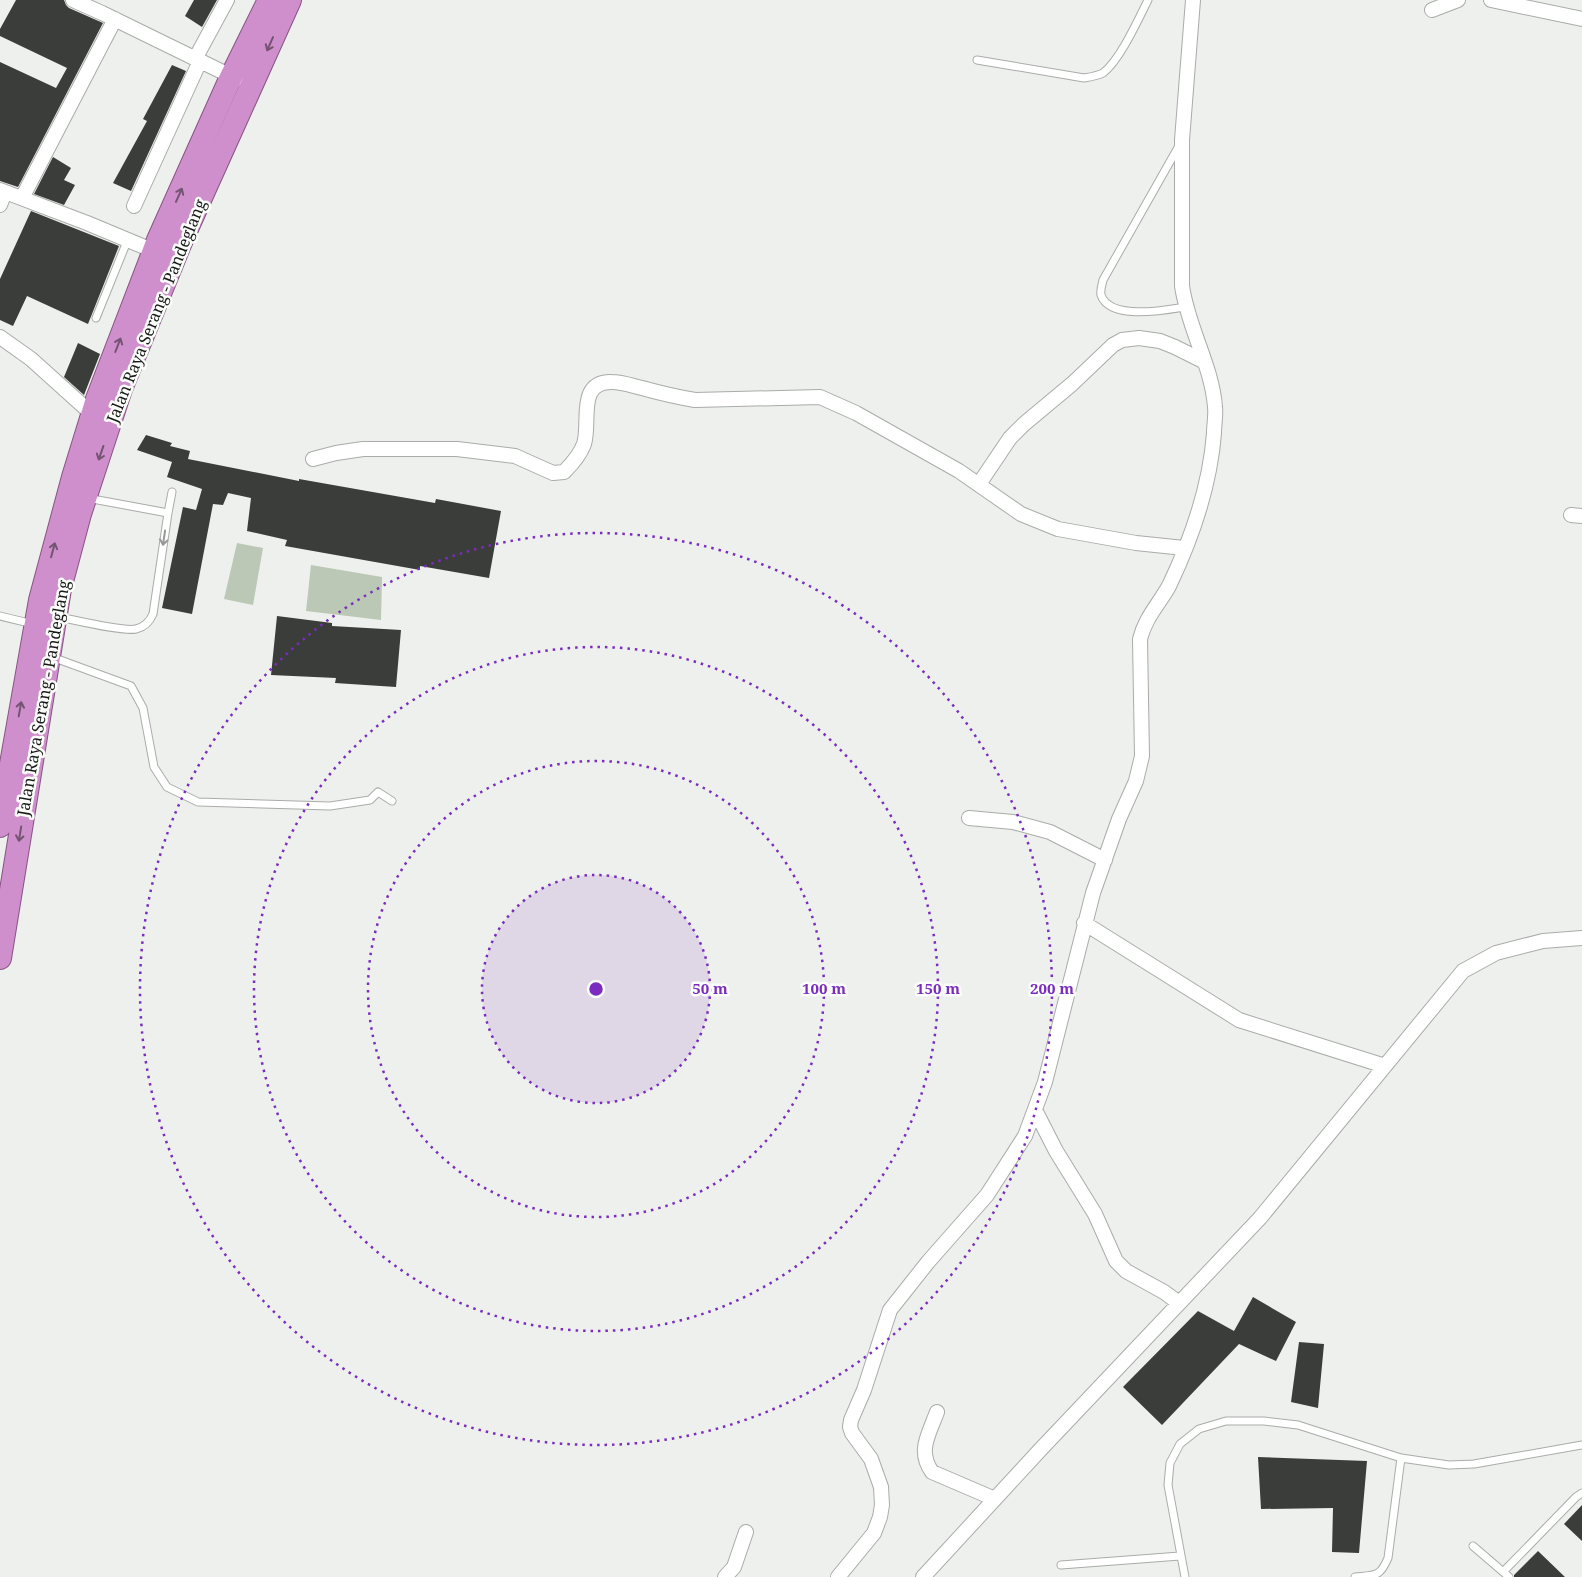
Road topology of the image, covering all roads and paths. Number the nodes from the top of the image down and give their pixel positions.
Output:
1 (73, 0) edge
2 (109, 0) edge
3 (227, 0) edge
4 (269, 0) edge
5 (290, 0) edge
6 (1148, 0) edge
7 (1193, 0) edge
8 (1458, 0) edge
9 (1491, 0) edge
10 (1432, 10) dead end
11 (102, 13) junction
12 (115, 19) junction
13 (1582, 19) edge
14 (198, 60) junction
15 (977, 60) dead end
16 (231, 77) junction
17 (251, 86) junction
18 (1182, 140) junction
19 (3, 191) edge
20 (22, 198) junction
21 (0, 205) edge
22 (134, 206) dead end
23 (172, 236) junction
24 (128, 240) junction
25 (154, 251) junction
26 (1185, 307) junction
27 (96, 318) dead end
28 (0, 337) edge
29 (1203, 361) junction
30 (112, 385) junction
31 (92, 414) junction
32 (314, 459) dead end
33 (979, 484) junction
34 (172, 492) dead end
35 (86, 497) junction
36 (168, 513) junction
37 (1184, 548) junction
38 (51, 607) junction
39 (0, 616) edge
40 (35, 625) junction
41 (49, 656) junction
42 (20, 746) junction
43 (392, 801) dead end
44 (969, 818) dead end
45 (0, 826) edge
46 (1105, 860) junction
47 (1084, 923) junction
48 (1582, 938) edge
49 (0, 958) edge
50 (1385, 1066) junction
51 (1035, 1110) junction
52 (1179, 1303) junction
53 (937, 1412) dead end
54 (1582, 1445) edge
55 (1400, 1458) junction
56 (1582, 1493) edge
57 (995, 1499) junction
58 (746, 1532) dead end
59 (1473, 1546) dead end
60 (1180, 1556) junction
61 (1061, 1565) dead end
62 (1506, 1574) edge
63 (725, 1577) edge
64 (838, 1577) edge
65 (923, 1577) edge
66 (1185, 1577) edge
67 (1355, 1577) edge

1 - 11 street
2 - 11 street
3 - 14 street
4 - 16 highway, Jalan Raya Serang - Pandeglang
5 -> 17 highway, Jalan Raya Serang - Pandeglang
6 - 15 lane
7 - 18 street
8 - 10 street
9 - 13 street
11 - 12 street
12 - 14 street
12 - 20 street
14 - 16 street
14 - 22 street
16 - 17 street
23 -> 16 highway, Jalan Raya Serang - Pandeglang
17 - 23 highway, Jalan Raya Serang - Pandeglang
18 - 26 street
18 - 26 lane
19 - 20 street
19 - 21 street
20 - 24 street
23 - 25 highway, Jalan Raya Serang - Pandeglang
23 - 30 highway, Jalan Raya Serang - Pandeglang
24 - 25 street
24 - 27 lane
30 -> 25 highway, Jalan Raya Serang - Pandeglang
26 - 29 street
28 - 31 street
29 - 33 street
29 - 37 street
30 - 31 highway, Jalan Raya Serang - Pandeglang
30 -> 35 highway, Jalan Raya Serang - Pandeglang
38 -> 31 highway, Jalan Raya Serang - Pandeglang
32 - 33 street
33 - 37 street
34 - 36 lane
35 - 36 lane
35 - 38 highway, Jalan Raya Serang - Pandeglang
36 -> 38 lane
37 - 46 street
38 - 40 highway, Jalan Raya Serang - Pandeglang
38 - 41 highway, Jalan Raya Serang - Pandeglang
39 - 40 lane
42 -> 40 highway, Jalan Raya Serang - Pandeglang
41 - 42 highway, Jalan Raya Serang - Pandeglang
41 - 43 lane
42 - 45 highway, Jalan Raya Serang - Pandeglang
42 -> 49 highway, Jalan Raya Serang - Pandeglang
44 - 46 street
46 - 47 street
47 - 50 street
47 - 51 street
48 - 50 street
50 - 52 street
51 - 52 street
51 - 64 street
52 - 57 street
53 - 57 street
54 - 55 lane
55 - 60 lane
55 - 67 lane
56 - 62 lane
57 - 65 street
58 - 63 street
59 - 62 lane
60 - 61 lane
60 - 66 lane

